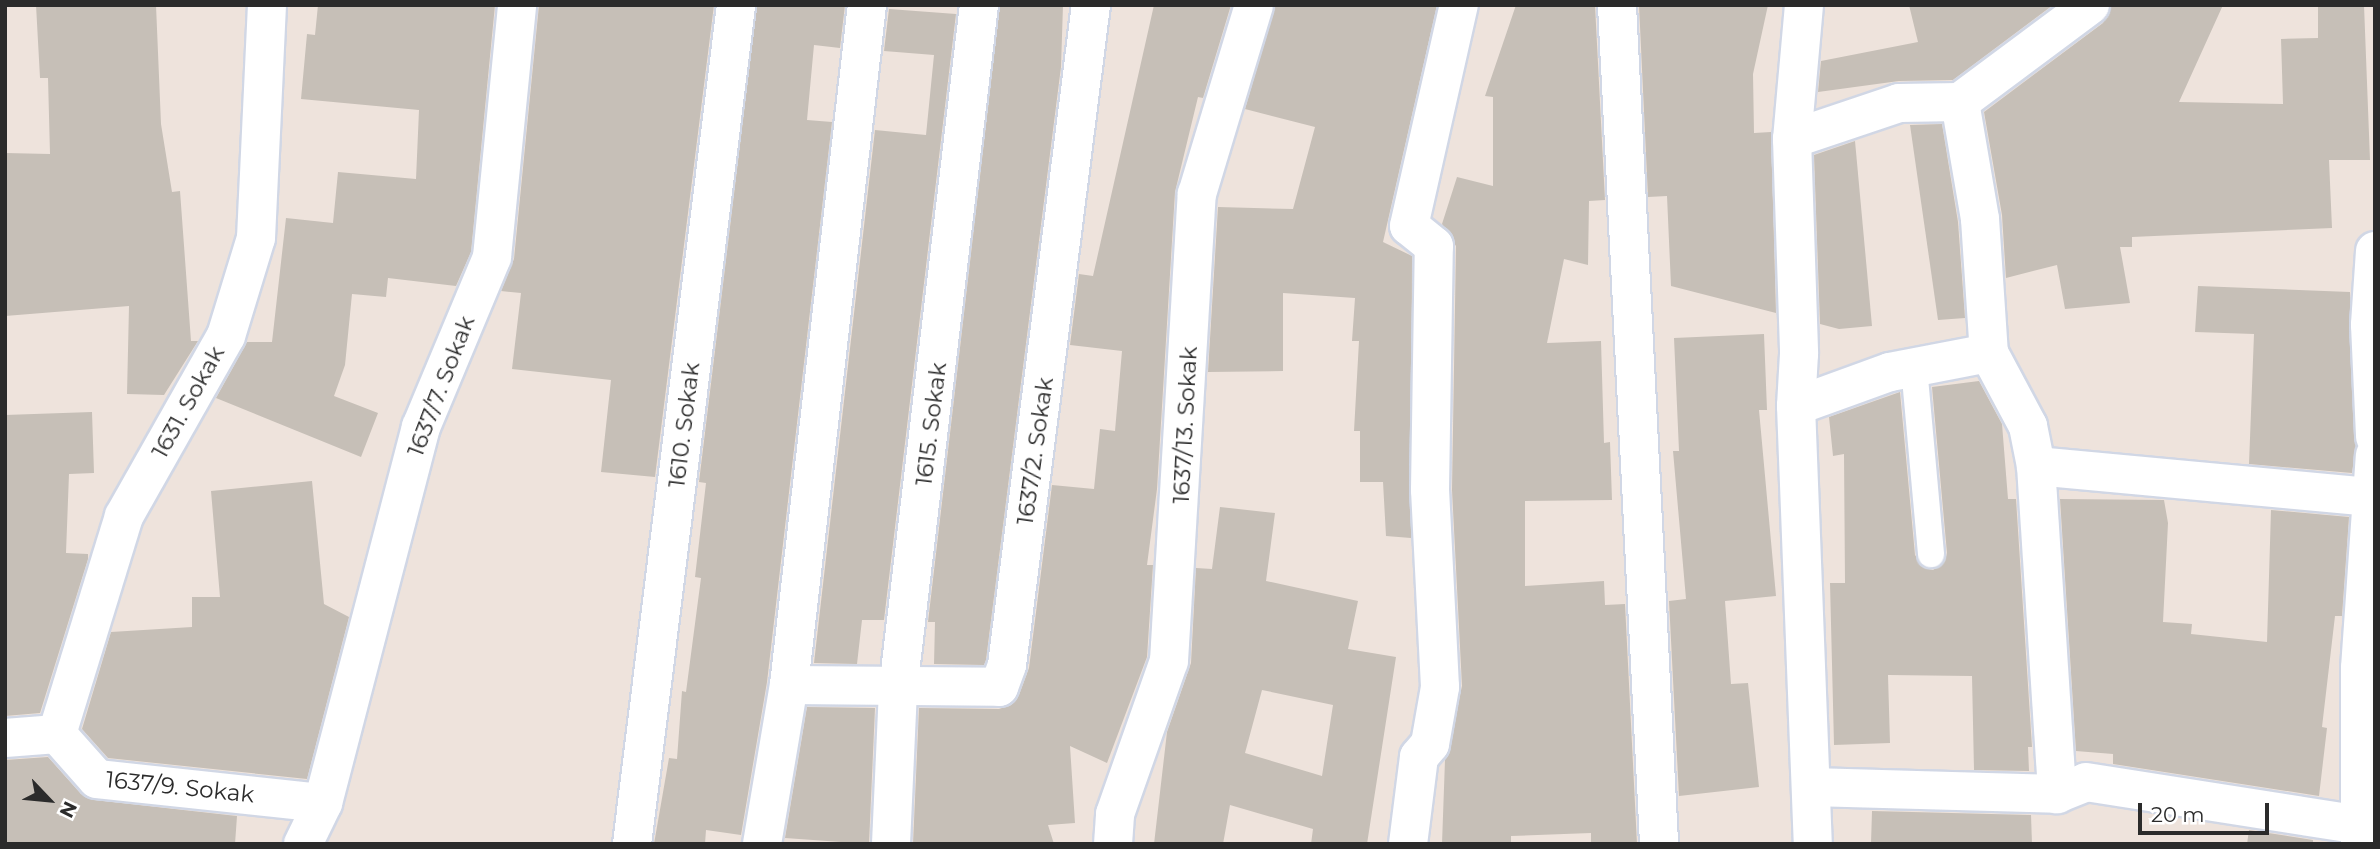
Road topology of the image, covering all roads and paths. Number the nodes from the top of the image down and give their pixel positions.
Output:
1 (267, 5) edge
2 (517, 5) edge
3 (736, 5) edge
4 (867, 5) edge
5 (979, 5) edge
6 (1091, 5) edge
7 (1254, 5) edge
8 (1459, 5) edge
9 (1617, 5) edge
10 (1804, 5) edge
11 (2090, 5) edge
12 (1960, 102) junction
13 (1792, 139) junction
14 (2375, 251) edge
15 (2372, 325) edge
16 (1989, 354) junction
17 (1914, 367) junction
18 (1796, 406) junction
19 (2375, 437) edge
20 (2375, 456) edge
21 (2036, 466) junction
22 (2372, 497) junction
23 (1931, 554) dead end
24 (789, 685) junction
25 (898, 689) junction
26 (57, 734) junction
27 (5, 738) edge
28 (1811, 787) junction
29 (2057, 794) junction
30 (323, 803) junction
31 (2360, 834) edge
32 (303, 844) edge
33 (632, 844) edge
34 (762, 844) edge
35 (891, 844) edge
36 (1113, 844) edge
37 (1408, 844) edge
38 (1659, 844) edge
39 (1813, 844) edge

1 - 26 street, 1631. Sokak
2 - 30 street, 1637/7. Sokak
3 - 33 street, 1610. Sokak
4 - 24 street
5 - 25 street, 1615. Sokak
6 - 25 street, 1637/2. Sokak
7 - 36 street, 1637/13. Sokak
8 - 37 street
9 - 38 street
10 - 13 street
11 - 12 street
12 - 13 street
12 - 16 street
13 - 18 street
14 - 15 street
15 - 19 street
16 - 17 street
16 - 21 street
17 - 18 street
17 - 23 lane
18 - 28 street
20 - 22 street
21 - 22 street
21 - 29 street
22 - 31 street
24 - 25 street, 1637/2. Sokak
24 - 34 street
25 - 35 street, 1615. Sokak
26 - 27 street
26 - 30 street, 1637/9. Sokak
28 - 29 street
28 - 39 street
29 - 31 street
30 - 32 street, 1637/7. Sokak

